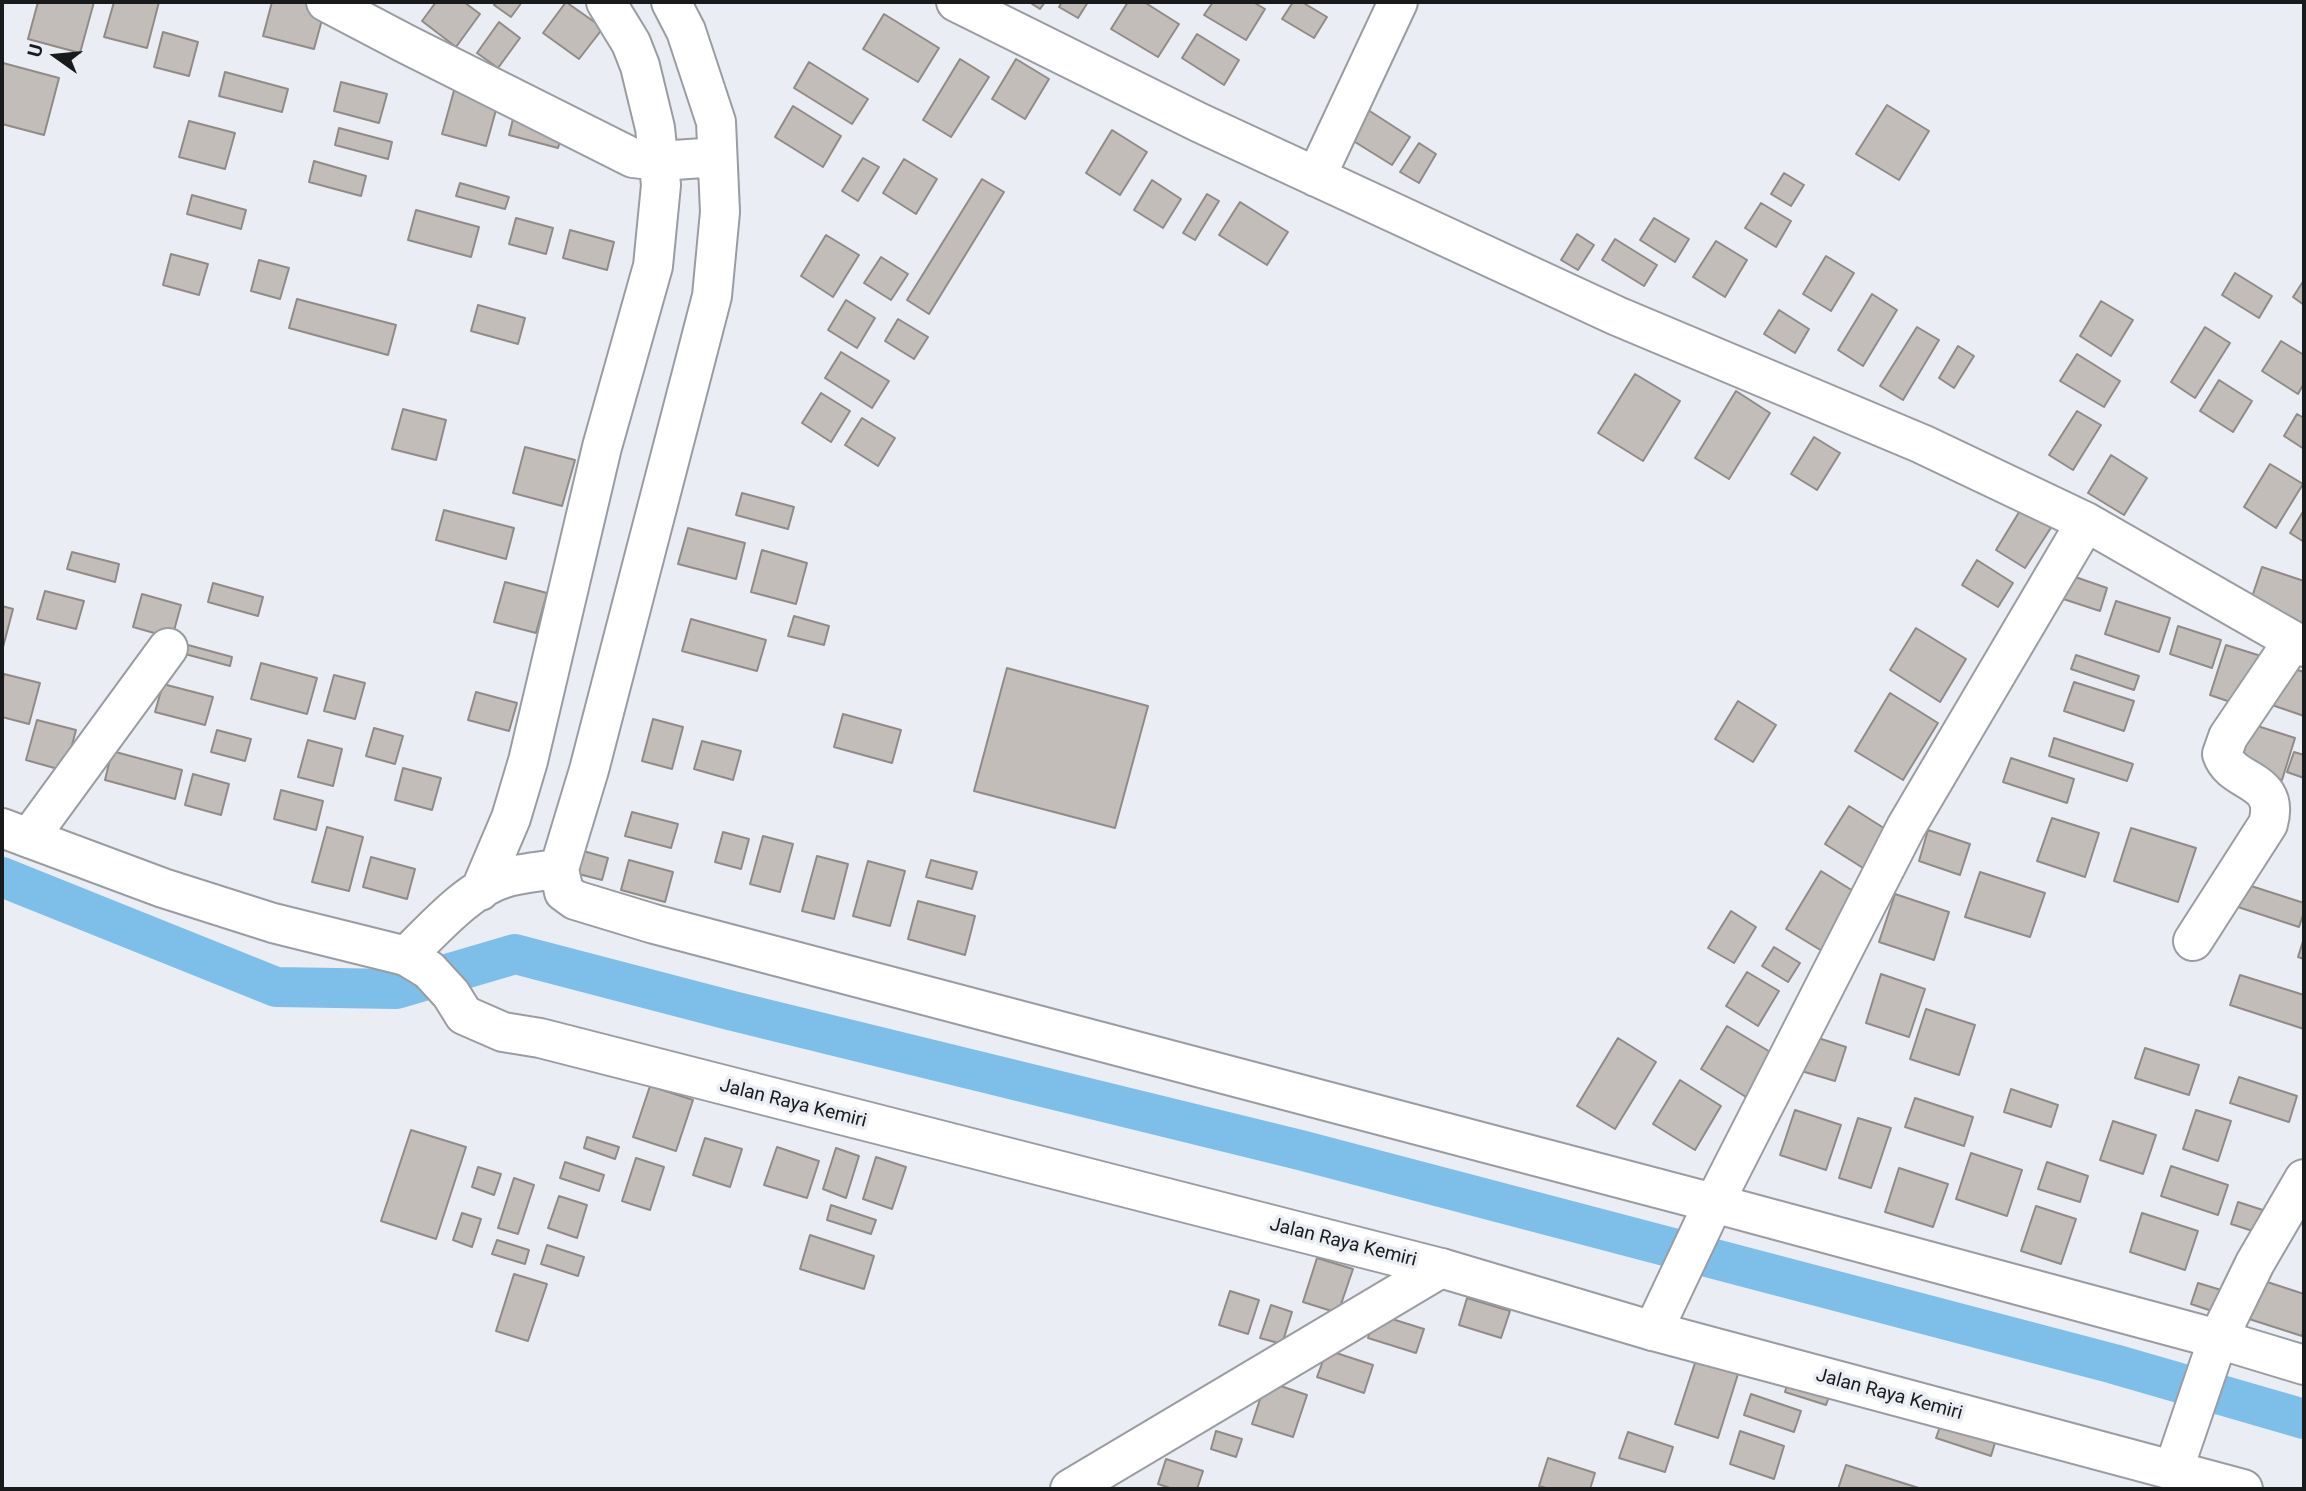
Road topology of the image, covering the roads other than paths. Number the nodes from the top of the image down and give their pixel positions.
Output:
1 (326, 2) edge
2 (606, 2) edge
3 (671, 2) edge
4 (956, 2) edge
5 (1398, 2) edge
6 (713, 157) junction
7 (665, 160) junction
8 (1316, 177) junction
9 (2086, 522) junction
10 (2298, 644) edge
11 (168, 648) dead end
12 (15, 833) edge
13 (550, 870) junction
14 (492, 885) junction
15 (2193, 940) dead end
16 (429, 973) junction
17 (2304, 1179) edge
18 (1711, 1211) junction
19 (1441, 1268) junction
20 (1658, 1320) junction
21 (2215, 1346) junction
22 (2304, 1365) edge
23 (2177, 1460) junction
24 (1070, 1489) edge
25 (2243, 1489) edge

1 - 7 street
2 - 7 street
3 - 6 street
4 - 8 street
5 - 8 street
6 - 7 street
6 - 13 street
7 - 14 street
8 - 9 street
9 - 10 street
9 - 18 street
10 - 15 street
11 - 12 street
12 - 16 street
13 - 14 street
13 - 18 street
14 - 16 street
16 - 19 street, Jalan Raya Kemiri
17 - 21 street
18 - 20 street
18 - 21 street
19 - 20 street, Jalan Raya Kemiri
19 - 24 street
20 - 23 street, Jalan Raya Kemiri
21 - 22 street
21 - 23 street
23 - 25 street, Jalan Raya Kemiri

